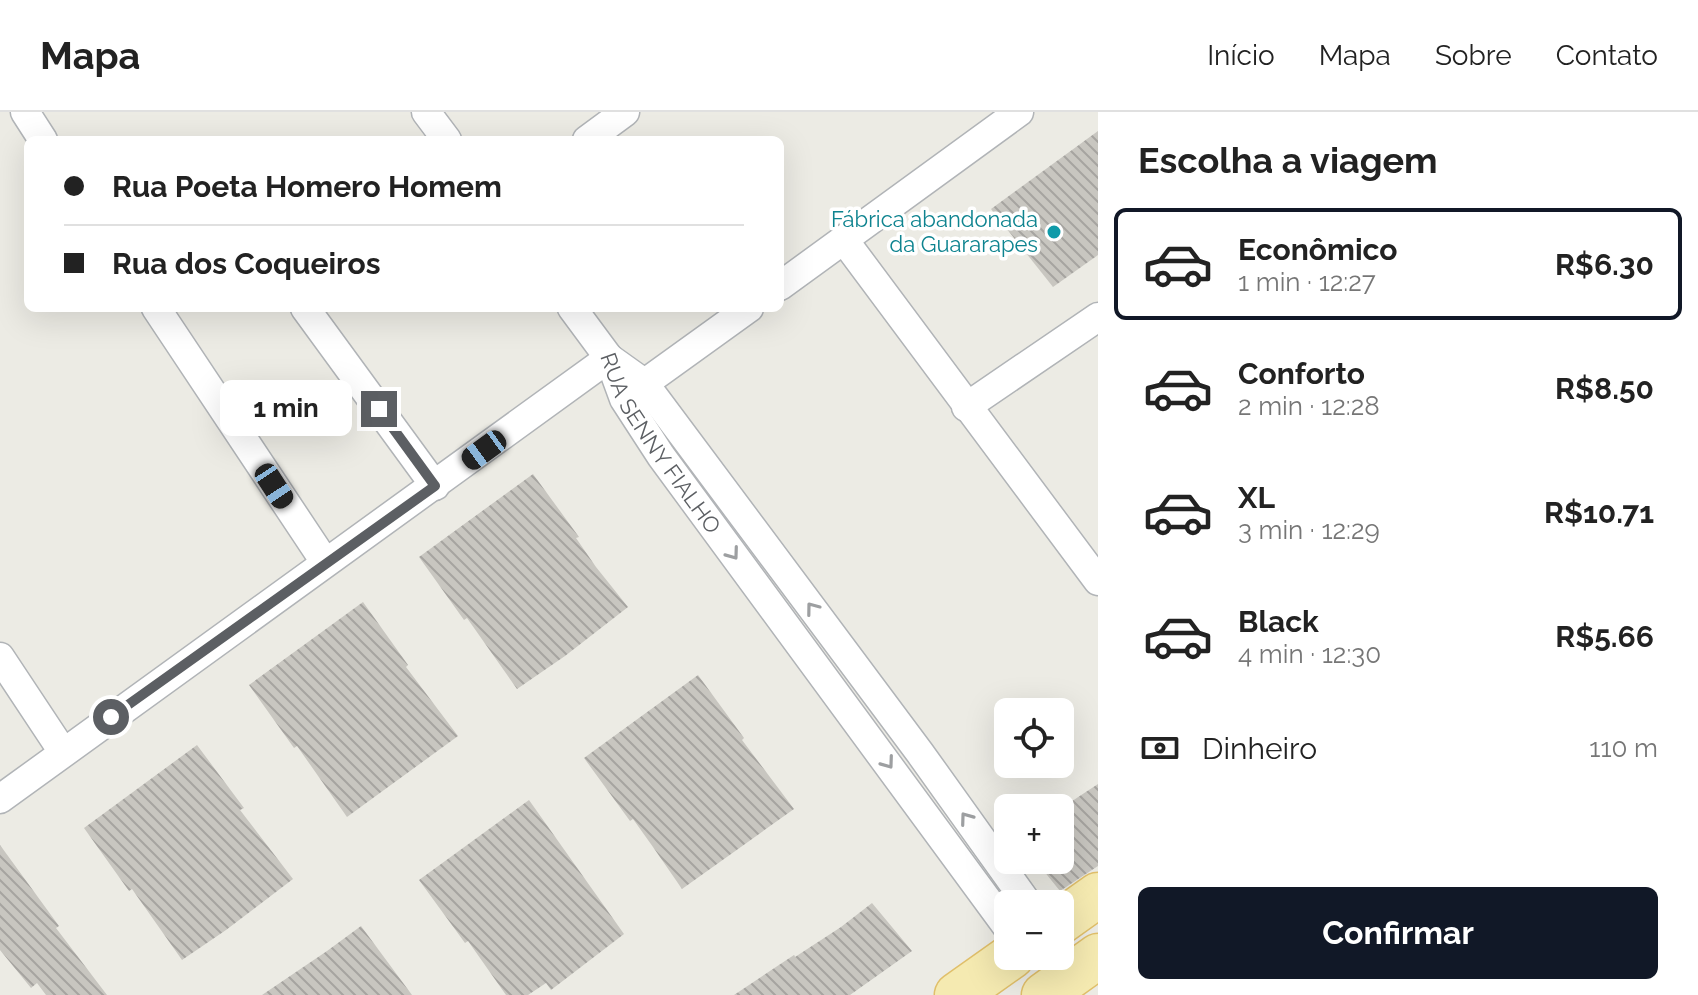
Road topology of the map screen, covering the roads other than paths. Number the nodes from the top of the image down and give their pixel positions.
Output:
1 (25, 112) edge
2 (426, 112) edge
3 (625, 112) edge
4 (1019, 112) edge
5 (40, 136) edge
6 (444, 136) edge
7 (592, 136) edge
8 (844, 240) junction
9 (784, 283) edge
10 (159, 312) edge
11 (308, 312) edge
12 (575, 312) edge
13 (743, 312) edge
14 (1098, 317) edge
15 (609, 358) junction
16 (634, 391) junction
17 (966, 407) junction
18 (435, 486) junction
19 (325, 562) junction
20 (1098, 581) edge
21 (0, 657) edge
22 (63, 752) junction
23 (0, 799) edge
24 (1018, 890) edge
25 (1098, 895) edge
26 (994, 909) edge
27 (1074, 912) edge
28 (1098, 956) edge
29 (994, 969) edge
30 (957, 995) edge
31 (1044, 995) edge

1 - 5 street
2 - 6 street
3 - 7 street
4 - 8 street
8 - 9 street
8 - 17 street
10 - 19 street
11 - 18 street
12 - 15 street, RUA SENNY FIALHO
13 - 16 street
14 - 17 street
15 - 16 street, RUA SENNY FIALHO
15 - 18 street
24 -> 16 street, RUA SENNY FIALHO
16 -> 26 street, RUA SENNY FIALHO
17 - 20 street
18 - 19 street
19 - 22 street
21 - 22 street
22 - 23 street
25 - 27 main road
28 - 31 main road
29 - 30 main road

